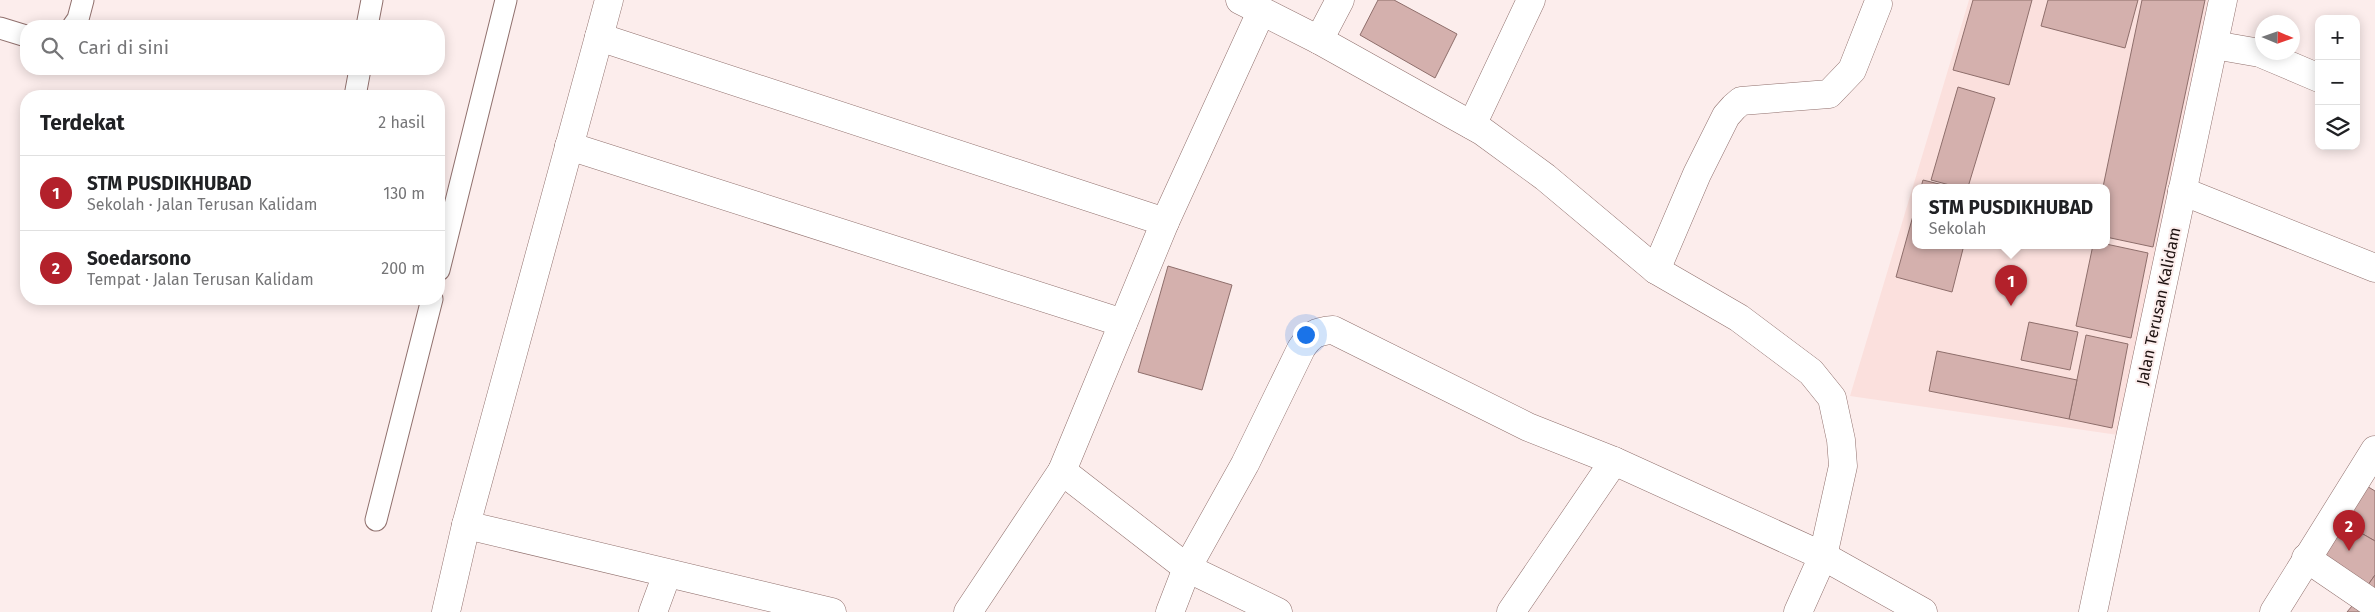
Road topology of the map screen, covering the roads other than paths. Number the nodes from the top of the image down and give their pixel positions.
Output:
1 (83, 0) edge
2 (372, 0) edge
3 (506, 0) edge
4 (609, 0) edge
5 (1340, 0) edge
6 (1531, 0) edge
7 (2223, 0) edge
8 (1878, 4) dead end
9 (1251, 6) edge
10 (77, 20) edge
11 (368, 20) edge
12 (0, 28) edge
13 (20, 34) edge
14 (599, 37) junction
15 (1318, 40) junction
16 (2214, 45) junction
17 (359, 75) edge
18 (2315, 76) edge
19 (356, 90) edge
20 (1472, 125) junction
21 (569, 146) junction
22 (2182, 191) junction
23 (1165, 222) junction
24 (445, 246) edge
25 (2375, 268) edge
26 (1656, 270) junction
27 (430, 305) edge
28 (1123, 323) junction
29 (2375, 450) edge
30 (1614, 461) junction
31 (1062, 471) junction
32 (376, 520) dead end
33 (466, 525) junction
34 (1823, 556) junction
35 (2306, 558) junction
36 (1187, 568) junction
37 (668, 574) junction
38 (2375, 605) edge
39 (446, 612) edge
40 (653, 612) edge
41 (832, 612) edge
42 (968, 612) edge
43 (1170, 612) edge
44 (1278, 612) edge
45 (1511, 612) edge
46 (1798, 612) edge
47 (1923, 612) edge
48 (2093, 612) edge
49 (2274, 612) edge

1 - 10 lane
2 - 11 lane
3 - 24 lane
4 - 14 street
5 - 15 street
6 - 20 street
7 - 16 street, Jalan Terusan Kalidam
8 - 26 street
9 - 15 street
9 - 23 street
12 - 13 lane
14 - 21 street
14 - 23 street
15 - 20 street
16 - 18 street
16 - 22 street, Jalan Terusan Kalidam
17 - 19 lane
20 - 26 street
21 - 28 street
21 - 33 street
22 - 25 street
22 - 48 street, Jalan Terusan Kalidam
23 - 28 street
26 - 34 street
27 - 32 lane
28 - 31 street
29 - 35 street
30 - 34 street
30 - 36 street
30 - 45 street
31 - 36 street
31 - 42 street
33 - 37 street
33 - 39 street
34 - 46 street
34 - 47 street
35 - 38 street
35 - 49 street
36 - 43 street
36 - 44 street
37 - 40 street
37 - 41 street

